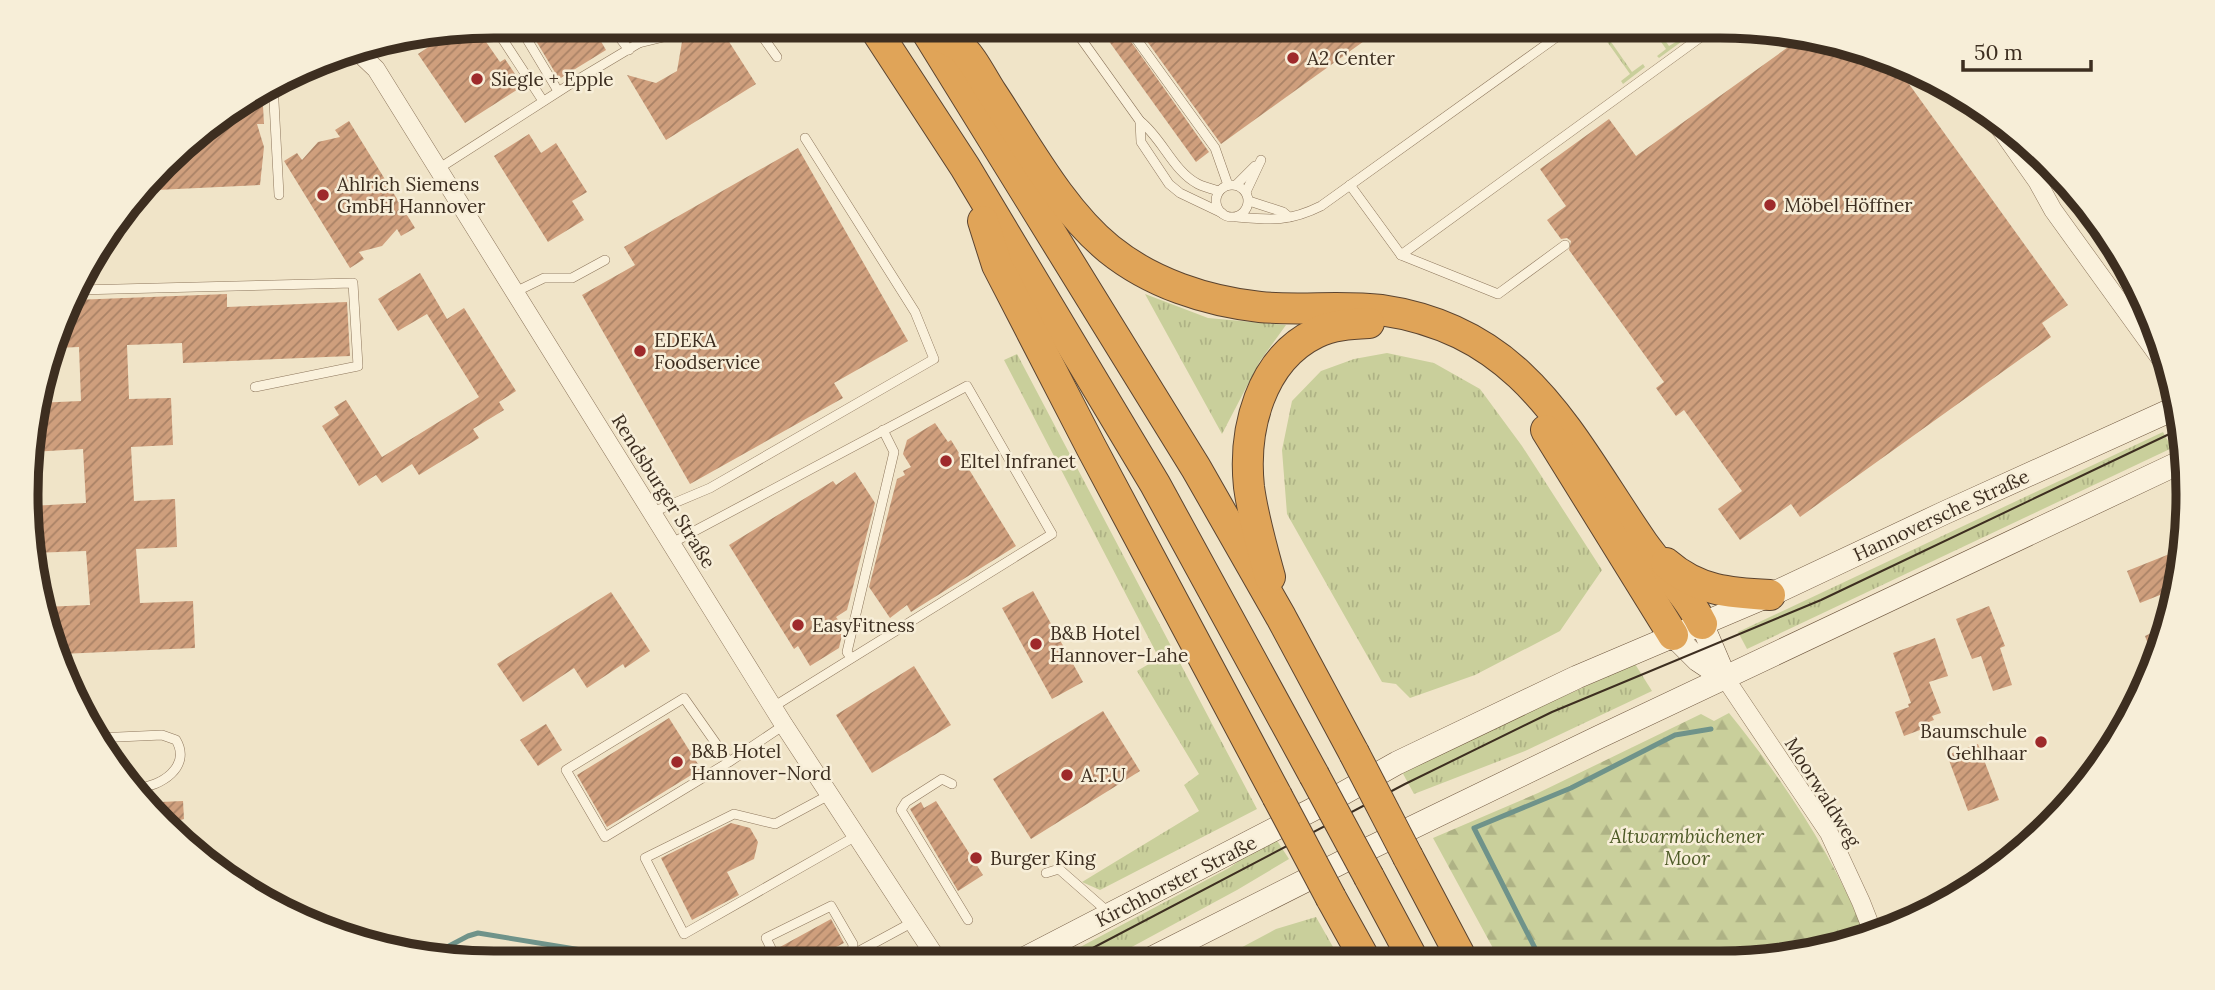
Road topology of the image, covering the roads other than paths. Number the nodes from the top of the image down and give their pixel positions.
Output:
1 (502, 38) edge
2 (526, 38) edge
3 (620, 38) edge
4 (635, 38) edge
5 (660, 38) edge
6 (764, 38) edge
7 (881, 38) edge
8 (930, 38) edge
9 (945, 38) edge
10 (1081, 38) edge
11 (1136, 38) edge
12 (1555, 38) edge
13 (1699, 38) edge
14 (639, 43) junction
15 (629, 50) junction
16 (777, 57) dead end
17 (363, 58) edge
18 (558, 91) junction
19 (274, 96) edge
20 (543, 101) junction
21 (1140, 121) junction
22 (805, 138) dead end
23 (2010, 143) edge
24 (965, 167) junction
25 (438, 169) junction
26 (1232, 185) junction
27 (1350, 185) junction
28 (1219, 191) junction
29 (279, 195) dead end
30 (1247, 197) junction
31 (1222, 213) junction
32 (1237, 217) junction
33 (1289, 217) junction
34 (1565, 245) dead end
35 (1401, 255) junction
36 (605, 260) dead end
37 (88, 290) edge
38 (515, 292) junction
39 (2151, 346) edge
40 (255, 387) dead end
41 (2169, 411) edge
42 (883, 430) junction
43 (2176, 464) edge
44 (653, 512) junction
45 (672, 543) junction
46 (1644, 544) junction
47 (1770, 595) junction
48 (1281, 617) junction
49 (1702, 624) junction
50 (1673, 635) junction
51 (851, 659) junction
52 (1725, 678) junction
53 (773, 706) junction
54 (784, 725) junction
55 (108, 738) edge
56 (729, 762) junction
57 (952, 784) dead end
58 (144, 787) edge
59 (829, 795) junction
60 (1333, 799) joint
61 (856, 836) junction
62 (1370, 863) junction
63 (1046, 873) dead end
64 (1110, 915) junction
65 (968, 920) dead end
66 (913, 922) junction
67 (1870, 926) edge
68 (772, 951) edge
69 (853, 951) edge
70 (867, 951) edge
71 (932, 951) edge
72 (1040, 951) edge
73 (1169, 951) edge
74 (1360, 951) edge
75 (1410, 951) edge
76 (1458, 951) edge

1 - 20 lane
2 - 18 lane
3 - 15 lane
4 - 14 lane
5 - 14 lane
6 - 16 lane
7 - 24 highway
8 - 48 highway
9 - 46 highway
10 - 21 lane
11 - 26 lane
12 - 27 lane
13 - 35 lane
14 - 15 lane
15 - 18 lane
17 - 25 street, Rendsburger Straße
18 - 20 lane
19 - 29 lane
20 - 25 lane
21 - 28 lane
21 - 31 lane
22 - 44 lane
23 - 39 street
24 - 62 highway, bridge
24 - 74 highway, bridge
25 - 38 street, Rendsburger Straße
26 - 28 lane
26 - 30 lane
26 - 30 lane
27 - 33 lane
27 - 35 lane
28 - 31 lane
30 - 32 lane
30 - 33 lane
31 - 32 lane
32 - 33 lane
34 - 35 lane
36 - 38 lane
37 - 40 lane
38 - 44 street, Rendsburger Straße
41 - 47 main road, Hannoversche Straße
42 - 45 lane
42 - 51 lane
42 - 51 lane
43 - 52 main road
44 - 45 street, Rendsburger Straße
45 - 53 street, Rendsburger Straße
46 - 47 highway
46 - 49 highway
47 - 49 main road, Hannoversche Straße
48 - 50 highway
48 - 76 highway, bridge
49 - 50 main road, Hannoversche Straße
49 - 52 main road
50 - 52 main road
50 - 60 main road, Hannoversche Straße
51 - 53 lane
52 - 62 main road
52 - 67 street, Moorwaldweg
53 - 54 street, Rendsburger Straße
54 - 56 lane
54 - 59 street, Rendsburger Straße
55 - 58 lane
56 - 56 lane
57 - 65 lane
59 - 61 street, Rendsburger Straße
59 - 61 lane
60 - 64 main road, Kirchhorster Straße
61 - 66 street, Rendsburger Straße
62 - 73 main road
62 - 75 highway
63 - 64 lane
64 - 72 main road, Kirchhorster Straße
66 - 70 lane
66 - 71 street, Rendsburger Straße
68 - 69 lane

